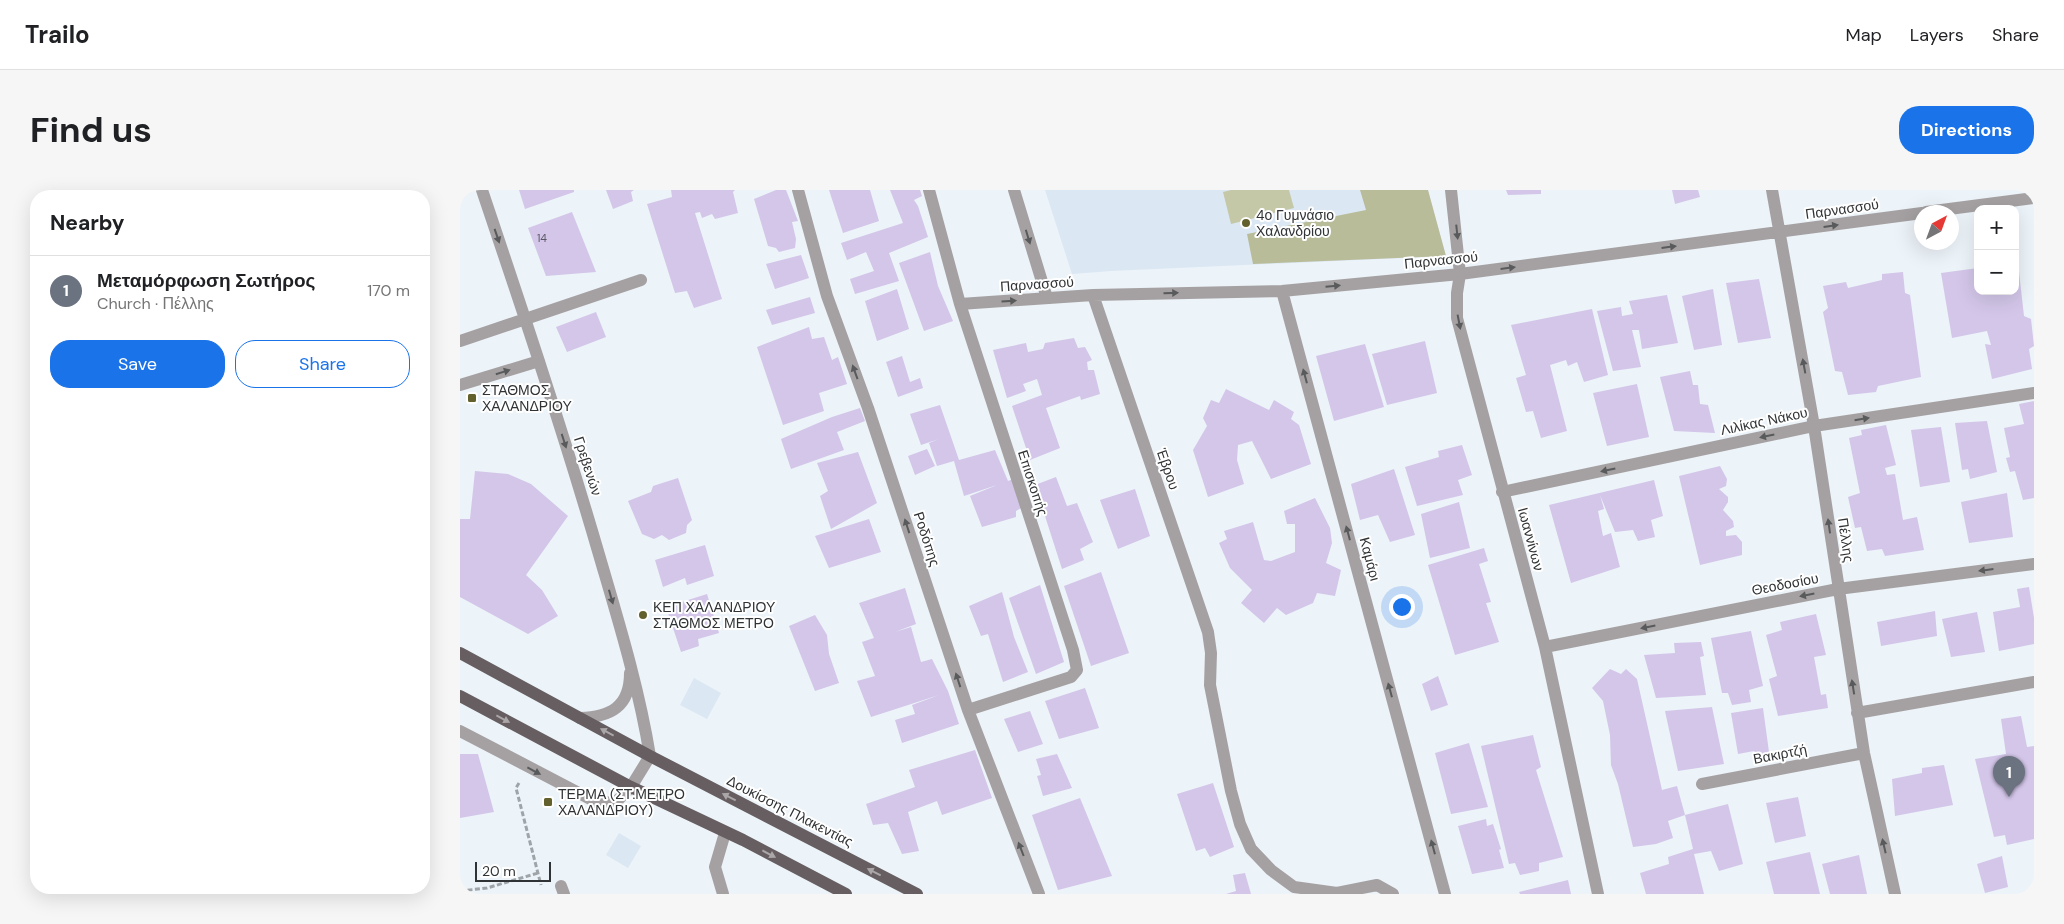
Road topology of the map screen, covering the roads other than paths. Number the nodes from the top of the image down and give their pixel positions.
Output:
1 (482, 190) edge
2 (798, 190) edge
3 (929, 190) edge
4 (1014, 190) edge
5 (1451, 190) edge
6 (1772, 190) edge
7 (2034, 198) edge
8 (1959, 208) edge
9 (1914, 214) edge
10 (1780, 233) junction
11 (1460, 274) junction
12 (641, 280) dead end
13 (1282, 291) junction
14 (1093, 295) junction
15 (1047, 298) junction
16 (960, 304) junction
17 (526, 320) junction
18 (460, 341) edge
19 (539, 361) junction
20 (460, 385) edge
21 (2034, 393) edge
22 (1814, 426) junction
23 (1502, 492) junction
24 (2034, 564) edge
25 (1838, 589) junction
26 (1545, 647) junction
27 (460, 653) edge
28 (630, 661) junction
29 (2034, 682) edge
30 (460, 696) edge
31 (968, 710) junction
32 (1857, 713) junction
33 (580, 718) junction
34 (460, 731) edge
35 (1864, 753) junction
36 (650, 756) junction
37 (1702, 784) dead end
38 (631, 787) junction
39 (725, 833) junction
40 (723, 894) edge
41 (846, 894) edge
42 (917, 894) edge
43 (1039, 894) edge
44 (1393, 894) edge
45 (1446, 894) edge
46 (1598, 894) edge
47 (1895, 894) edge

1 -> 17 street, Γρεβενών
31 -> 2 street, Ροδόπης
3 - 16 street, Επισκοπής
4 -> 15 street
5 -> 11 street, Ιωαννίνων
6 - 10 street, Πέλλης
7 - 8 street
10 -> 9 street, Παρνασσού
11 -> 10 street, Παρνασσού
22 -> 10 street, Πέλλης
13 -> 11 street, Παρνασσού
11 -> 23 street, Ιωαννίνων
12 - 17 street
14 -> 13 street, Παρνασσού
45 -> 13 street, Καμάρι
14 - 15 street, Παρνασσού
14 - 44 street, Έβρου
16 -> 15 street, Παρνασσού
16 - 31 street, Επισκοπής
17 - 18 street
17 - 19 street, Γρεβενών
20 -> 19 street
19 -> 28 street, Γρεβενών
22 -> 21 street, Λιλίκας Νάκου
22 -> 23 street, Λιλίκας Νάκου
25 -> 22 street, Πέλλης
23 - 26 street, Ιωαννίνων
24 -> 25 street, Θεοδοσίου
25 -> 26 street, Θεοδοσίου
32 -> 25 street, Πέλλης
26 - 46 street, Ιωαννίνων
27 - 33 main road, Δουκίσσης Πλακεντίας
28 - 33 street
28 - 36 street, Γρεβενών
29 - 32 street
30 -> 38 main road
43 -> 31 street, Ροδόπης
32 - 35 street, Πέλλης
36 -> 33 main road, Δουκίσσης Πλακεντίας
34 -> 38 street
35 - 37 street, Βακιρτζή
47 -> 35 street, Πέλλης
36 - 38 street
42 -> 36 main road, Δουκίσσης Πλακεντίας
38 - 39 main road
39 - 40 street
39 -> 41 main road

